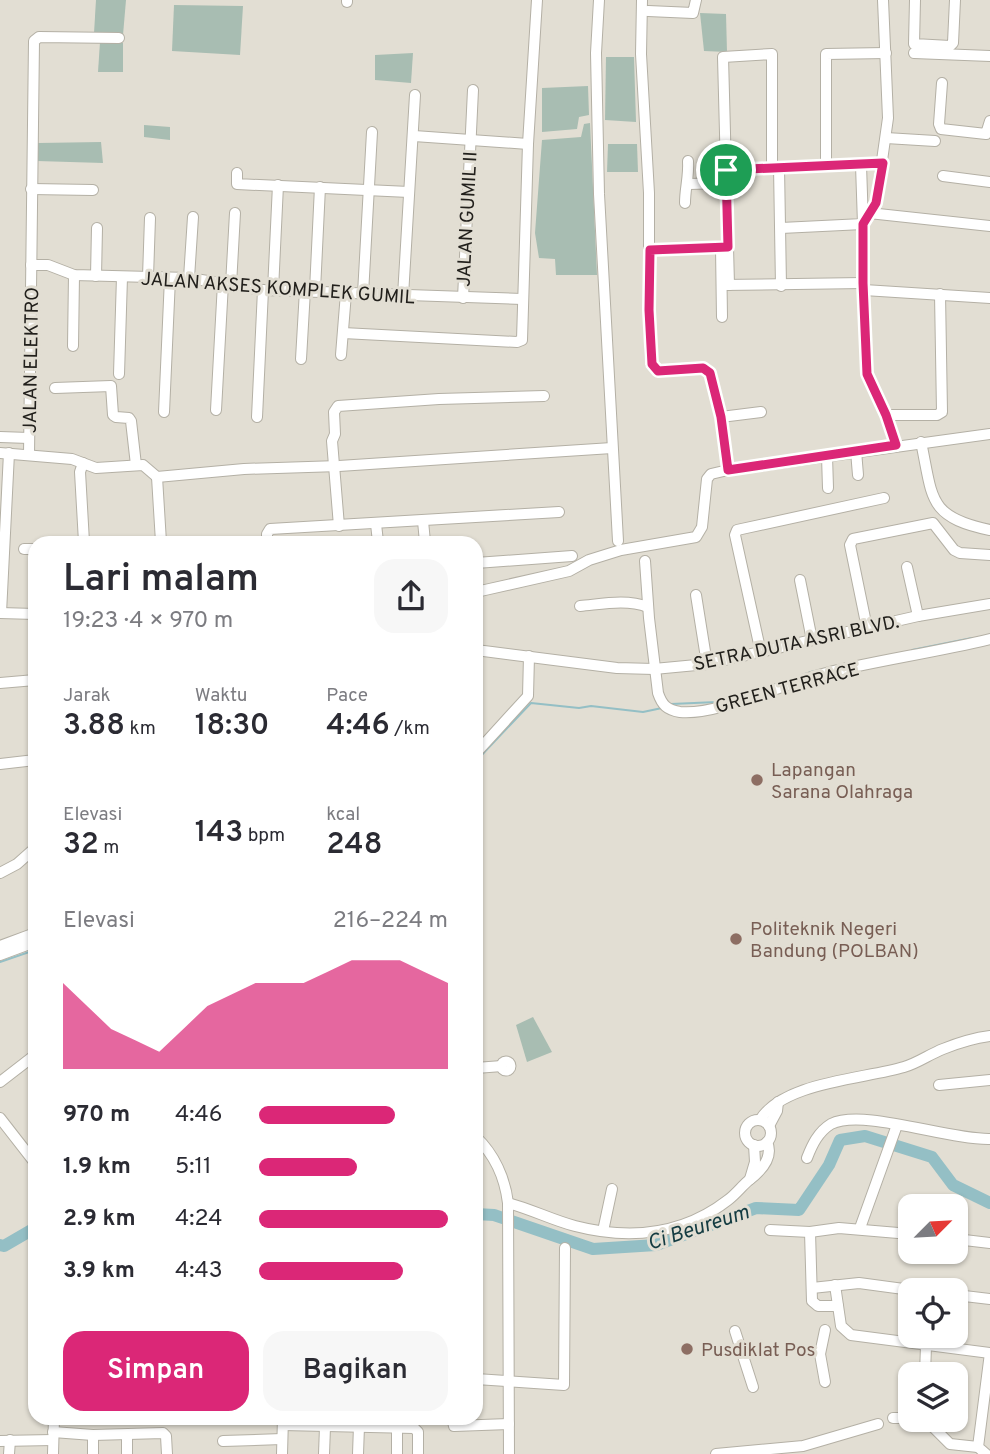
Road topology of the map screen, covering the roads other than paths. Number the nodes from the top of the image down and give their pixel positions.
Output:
1 (537, 0) edge
2 (599, 0) edge
3 (642, 0) edge
4 (696, 0) edge
5 (883, 0) edge
6 (915, 0) edge
7 (955, 0) edge
8 (648, 11) dead end
9 (119, 38) dead end
10 (914, 53) dead end
11 (886, 54) junction
12 (990, 56) edge
13 (942, 83) dead end
14 (473, 90) dead end
15 (415, 95) dead end
16 (990, 121) edge
17 (372, 132) dead end
18 (414, 136) junction
19 (886, 138) junction
20 (470, 140) junction
21 (935, 141) dead end
22 (528, 144) junction
23 (688, 162) dead end
24 (883, 163) junction
25 (861, 164) junction
26 (826, 166) junction
27 (776, 167) junction
28 (726, 170) junction
29 (237, 173) dead end
30 (943, 176) dead end
31 (990, 182) edge
32 (726, 183) junction
33 (689, 184) junction
34 (278, 185) junction
35 (320, 187) junction
36 (31, 189) junction
37 (93, 190) dead end
38 (368, 190) junction
39 (409, 192) junction
40 (685, 203) dead end
41 (235, 213) dead end
42 (869, 213) junction
43 (193, 217) dead end
44 (150, 218) dead end
45 (863, 224) junction
46 (990, 226) edge
47 (97, 228) dead end
48 (781, 228) junction
49 (724, 248) junction
50 (650, 250) junction
51 (31, 265) junction
52 (74, 275) junction
53 (96, 276) junction
54 (122, 277) junction
55 (148, 277) junction
56 (170, 278) junction
57 (189, 278) junction
58 (227, 284) junction
59 (725, 285) junction
60 (781, 286) junction
61 (863, 286) junction
62 (268, 290) junction
63 (310, 290) junction
64 (345, 293) junction
65 (363, 294) junction
66 (940, 294) junction
67 (403, 296) junction
68 (463, 298) junction
69 (990, 298) edge
70 (522, 299) junction
71 (722, 317) dead end
72 (343, 333) junction
73 (73, 346) dead end
74 (341, 355) dead end
75 (301, 359) dead end
76 (118, 374) dead end
77 (55, 388) dead end
78 (544, 396) dead end
79 (216, 410) dead end
80 (164, 412) dead end
81 (761, 412) dead end
82 (886, 415) junction
83 (257, 417) dead end
84 (721, 417) junction
85 (990, 433) edge
86 (0, 437) edge
87 (29, 438) junction
88 (920, 442) junction
89 (896, 445) junction
90 (612, 448) junction
91 (856, 451) junction
92 (4, 453) edge
93 (29, 455) junction
94 (827, 456) junction
95 (83, 463) junction
96 (136, 465) junction
97 (336, 466) junction
98 (728, 470) junction
99 (858, 475) dead end
100 (157, 477) junction
101 (4, 485) edge
102 (828, 488) dead end
103 (884, 498) dead end
104 (559, 512) dead end
105 (423, 521) junction
106 (376, 524) junction
107 (339, 526) junction
108 (990, 530) edge
109 (84, 536) edge
110 (161, 536) edge
111 (267, 536) edge
112 (377, 536) edge
113 (424, 536) edge
114 (618, 541) dead end
115 (990, 555) edge
116 (572, 556) dead end
117 (645, 561) dead end
118 (483, 562) edge
119 (907, 567) dead end
120 (800, 580) dead end
121 (483, 590) edge
122 (696, 595) dead end
123 (990, 604) edge
124 (580, 607) dead end
125 (648, 607) junction
126 (1, 613) edge
127 (28, 614) edge
128 (918, 616) junction
129 (867, 628) junction
130 (990, 639) edge
131 (812, 640) junction
132 (483, 651) edge
133 (761, 653) junction
134 (528, 656) junction
135 (706, 664) junction
136 (654, 669) junction
137 (28, 680) edge
138 (0, 682) edge
139 (483, 745) edge
140 (28, 761) edge
141 (0, 764) edge
142 (28, 854) edge
143 (0, 873) edge
144 (28, 936) edge
145 (28, 945) edge
146 (0, 946) edge
147 (0, 955) edge
148 (990, 1036) edge
149 (28, 1060) edge
150 (502, 1066) dead end
151 (483, 1067) edge
152 (990, 1080) edge
153 (0, 1082) edge
154 (939, 1085) dead end
155 (0, 1118) edge
156 (765, 1123) junction
157 (897, 1125) junction
158 (990, 1139) edge
159 (767, 1142) junction
160 (754, 1145) junction
161 (483, 1146) edge
162 (28, 1154) edge
163 (807, 1158) dead end
164 (750, 1180) junction
165 (612, 1189) dead end
166 (509, 1207) junction
167 (860, 1228) junction
168 (771, 1230) dead end
169 (603, 1231) junction
170 (810, 1232) junction
171 (898, 1233) edge
172 (968, 1240) edge
173 (990, 1243) edge
174 (565, 1248) dead end
175 (835, 1285) junction
176 (812, 1288) junction
177 (898, 1288) edge
178 (968, 1296) edge
179 (990, 1299) edge
180 (838, 1306) junction
181 (825, 1330) dead end
182 (735, 1331) dead end
183 (898, 1342) edge
184 (944, 1348) edge
185 (990, 1353) edge
186 (483, 1379) edge
187 (510, 1381) junction
188 (825, 1382) dead end
189 (753, 1387) dead end
190 (893, 1418) dead end
191 (898, 1418) edge
192 (509, 1424) junction
193 (878, 1424) dead end
194 (54, 1425) edge
195 (283, 1425) edge
196 (311, 1425) edge
197 (454, 1425) edge
198 (482, 1425) edge
199 (483, 1425) edge
200 (359, 1426) junction
201 (325, 1427) junction
202 (397, 1428) junction
203 (938, 1432) edge
204 (127, 1434) junction
205 (93, 1435) junction
206 (53, 1436) junction
207 (282, 1439) junction
208 (5, 1441) edge
209 (223, 1441) dead end
210 (982, 1451) edge
211 (9, 1454) edge
212 (53, 1454) edge
213 (93, 1454) edge
214 (127, 1454) edge
215 (167, 1454) edge
216 (282, 1454) edge
217 (324, 1454) edge
218 (358, 1454) edge
219 (397, 1454) edge
220 (418, 1454) edge
221 (509, 1454) edge
222 (716, 1454) edge

1 - 22 street
2 - 90 street
3 - 50 street
4 - 8 street
5 - 11 street
6 - 7 street
9 - 36 street, JALAN ELEKTRO
10 - 12 street
11 - 19 street
11 - 26 street
13 - 16 street
14 - 20 street, JALAN GUMIL II
15 - 18 street
17 - 38 street
18 - 20 street
18 - 39 street
19 - 21 street
19 - 24 street
20 - 22 street
20 - 68 street, JALAN GUMIL II
22 - 70 street
23 - 33 street
24 - 25 street
24 - 42 street
25 - 26 street
25 - 45 street
26 - 27 street
27 - 28 street
27 - 28 street
27 - 48 street
28 - 32 street
29 - 34 street
30 - 31 street
32 - 33 street
32 - 49 street
33 - 40 street
34 - 35 street
34 - 62 street
35 - 38 street
35 - 63 street
36 - 37 street
36 - 51 street, JALAN ELEKTRO
38 - 39 street
38 - 65 street
39 - 67 street
41 - 58 street
42 - 45 street
42 - 46 street
43 - 57 street
44 - 55 street
45 - 48 street
45 - 61 street
47 - 53 street
48 - 60 street
49 - 50 street
49 - 59 street
50 - 84 street
51 - 52 street, JALAN AKSES KOMPLEK GUMIL
51 - 87 street, JALAN ELEKTRO
52 - 53 street, JALAN AKSES KOMPLEK GUMIL
52 - 73 street
53 - 54 street, JALAN AKSES KOMPLEK GUMIL
54 - 55 street, JALAN AKSES KOMPLEK GUMIL
54 - 76 street
55 - 56 street, JALAN AKSES KOMPLEK GUMIL
56 - 57 street, JALAN AKSES KOMPLEK GUMIL
56 - 80 street
57 - 58 street, JALAN AKSES KOMPLEK GUMIL
58 - 62 street, JALAN AKSES KOMPLEK GUMIL
58 - 79 street
59 - 60 street
59 - 71 street
60 - 61 street
61 - 66 street
61 - 82 street
62 - 63 street, JALAN AKSES KOMPLEK GUMIL
62 - 83 street
63 - 64 street, JALAN AKSES KOMPLEK GUMIL
63 - 75 street
64 - 65 street, JALAN AKSES KOMPLEK GUMIL
64 - 72 street
65 - 67 street, JALAN AKSES KOMPLEK GUMIL
66 - 69 street
66 - 82 street
67 - 68 street, JALAN AKSES KOMPLEK GUMIL
68 - 70 street, JALAN AKSES KOMPLEK GUMIL
70 - 72 street
72 - 74 street
77 - 96 street
78 - 97 street
81 - 84 street
82 - 89 street
84 - 98 street
85 - 88 street
86 - 87 street
87 - 93 street, JALAN ELEKTRO
88 - 89 street
88 - 108 street
89 - 91 street
90 - 97 street
90 - 114 street
91 - 94 street
91 - 99 street
92 - 93 street
92 - 101 street
93 - 95 street
94 - 98 street
94 - 102 street
95 - 96 street
95 - 109 street
96 - 100 street
97 - 100 street
97 - 107 street
98 - 121 street
100 - 110 street
101 - 126 street
103 - 133 street
104 - 105 street
105 - 106 street
105 - 113 street
106 - 107 street
106 - 112 street
107 - 111 street
115 - 129 street
116 - 118 street
117 - 125 street
119 - 128 street
120 - 131 street
122 - 135 street
123 - 128 street, SETRA DUTA ASRI BLVD.
124 - 125 street
125 - 136 street
126 - 127 street
128 - 129 street, SETRA DUTA ASRI BLVD.
129 - 131 street, SETRA DUTA ASRI BLVD.
130 - 136 street, GREEN TERRACE
131 - 133 street, SETRA DUTA ASRI BLVD.
132 - 134 street, SETRA DUTA ASRI BLVD.
133 - 135 street, SETRA DUTA ASRI BLVD.
134 - 136 street, SETRA DUTA ASRI BLVD.
134 - 139 street
135 - 136 street, SETRA DUTA ASRI BLVD.
137 - 138 street
140 - 141 street
142 - 143 street
144 - 146 street
145 - 147 street
148 - 156 street
149 - 153 street
150 - 151 street
152 - 154 street
155 - 162 street
156 - 159 street
156 - 160 street
157 - 158 street
157 - 163 street
157 - 167 street
159 - 160 street
159 - 164 street
160 - 164 street
161 - 166 street
164 - 169 street
165 - 169 street
166 - 169 street
166 - 187 street
167 - 170 street
167 - 171 street
168 - 170 street
170 - 176 street
172 - 173 street
174 - 187 street
175 - 176 street
175 - 177 street
175 - 180 street
176 - 180 street
178 - 179 street
180 - 183 street
181 - 188 street
182 - 189 street
184 - 185 street
185 - 210 street
186 - 187 street
187 - 192 street
190 - 191 street
192 - 199 street
192 - 221 street
193 - 222 street
194 - 206 street
195 - 207 street
196 - 201 street
197 - 198 street
200 - 201 street
200 - 202 street
200 - 218 street
201 - 217 street
202 - 219 street
202 - 220 street
203 - 210 street
204 - 205 street
204 - 214 street
204 - 215 street
205 - 206 street
205 - 213 street
206 - 208 street
206 - 212 street
207 - 209 street
207 - 216 street
208 - 211 street

